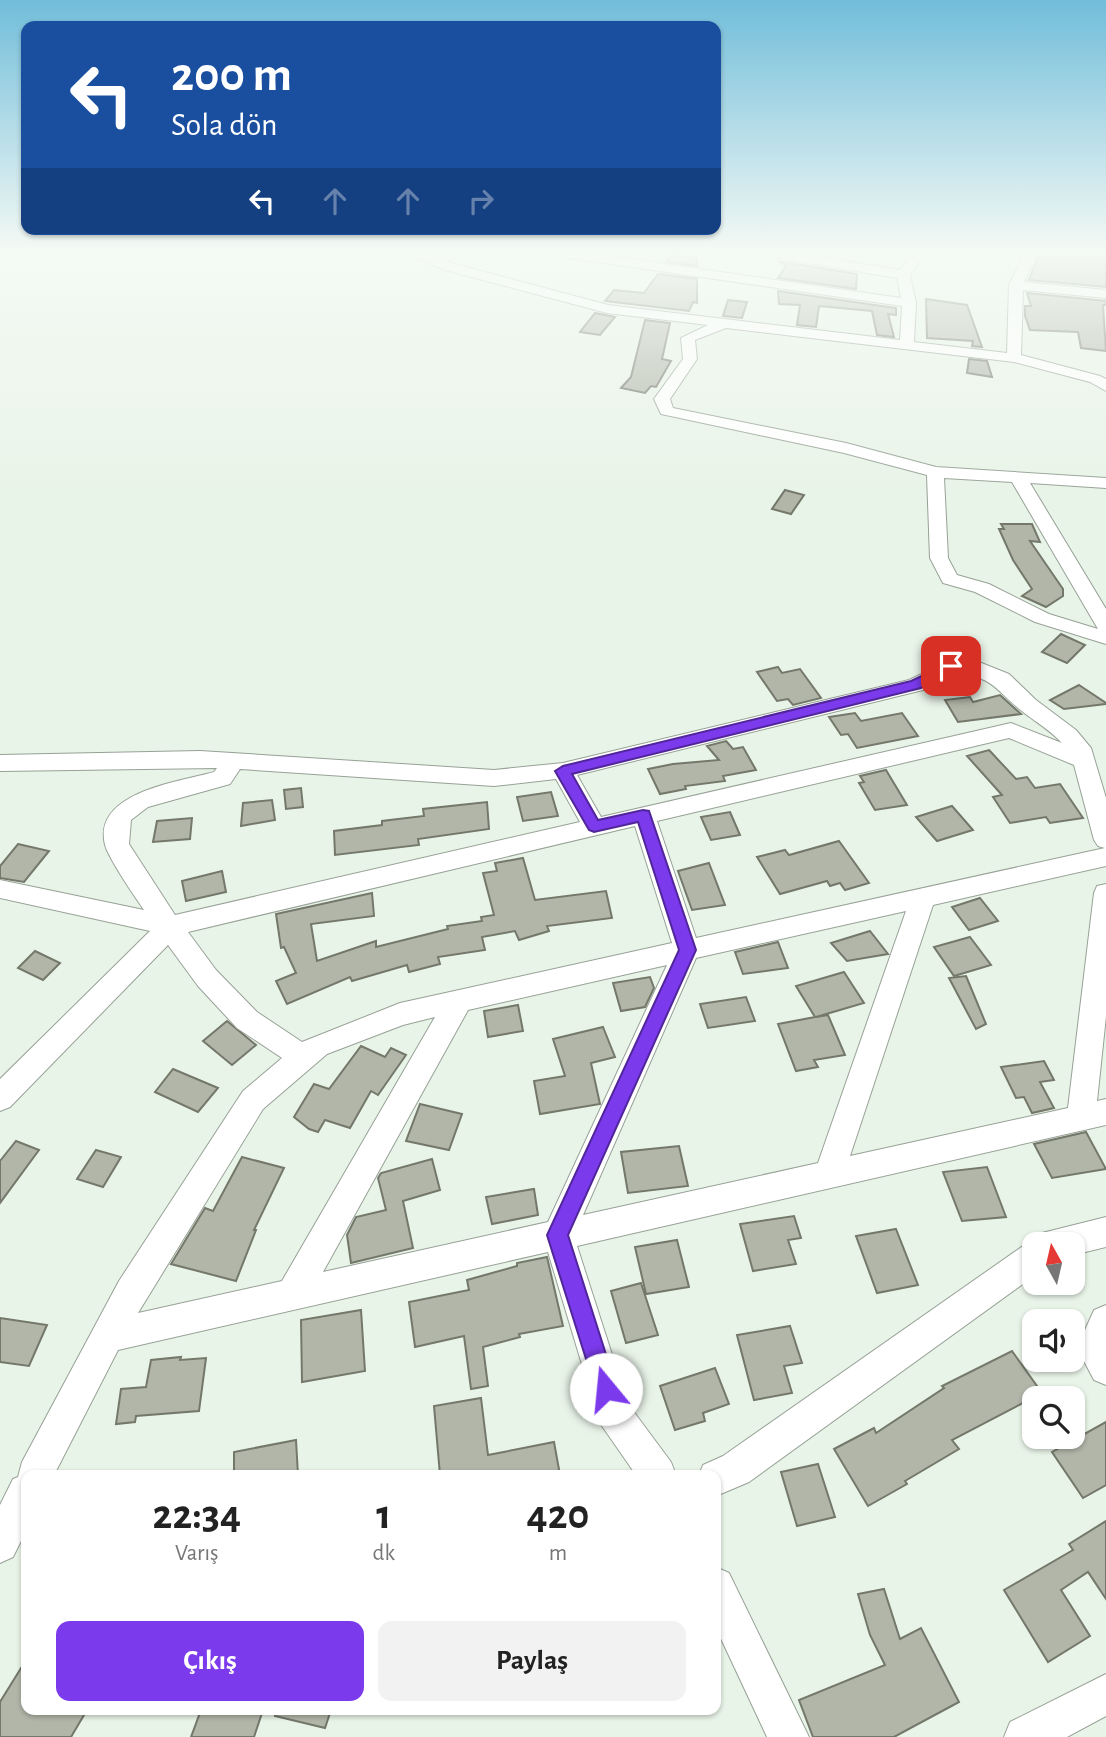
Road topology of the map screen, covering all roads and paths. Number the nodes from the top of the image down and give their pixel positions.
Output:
1 (706, 331) edge
2 (781, 331) edge
3 (908, 331) edge
4 (1015, 331) edge
5 (907, 347) junction
6 (1014, 358) junction
7 (1106, 386) edge
8 (935, 472) junction
9 (1017, 478) junction
10 (1106, 483) edge
11 (1106, 626) edge
12 (1106, 638) edge
13 (234, 761) junction
14 (1084, 761) junction
15 (0, 763) edge
16 (563, 771) junction
17 (643, 815) junction
18 (594, 826) junction
19 (1106, 840) edge
20 (1106, 856) edge
21 (0, 889) edge
22 (1106, 893) edge
23 (923, 897) junction
24 (171, 926) junction
25 (687, 950) junction
26 (459, 1001) junction
27 (304, 1058) junction
28 (0, 1098) edge
29 (1094, 1115) edge
30 (829, 1174) junction
31 (1106, 1232) edge
32 (558, 1235) junction
33 (1085, 1237) edge
34 (1022, 1266) edge
35 (292, 1295) junction
36 (1106, 1322) edge
37 (108, 1336) junction
38 (1106, 1367) edge
39 (42, 1470) edge
40 (654, 1470) edge
41 (721, 1476) edge
42 (21, 1508) edge
43 (0, 1544) edge
44 (721, 1596) edge
45 (1106, 1694) edge
46 (788, 1737) edge
47 (1025, 1737) edge

1 - 8 street
2 - 5 street
3 - 5 street
4 - 6 street
5 - 6 street
6 - 7 street
8 - 9 street
8 - 12 street
9 - 10 street
9 - 11 street
13 - 15 street
13 - 16 street
13 - 24 street
14 - 16 street
14 - 17 street
14 - 19 street
16 - 18 street
17 - 18 street
17 - 25 street
18 - 24 street
20 - 23 street
21 - 24 street
22 - 29 street
23 - 25 street
23 - 30 street
24 - 27 street
24 - 28 street
25 - 26 street
25 - 32 street
26 - 27 street
26 - 35 street
27 - 37 street
29 - 30 street
30 - 32 street
31 - 33 street
32 - 35 street
32 - 40 street
34 - 41 street
35 - 37 street
36 - 38 street
37 - 39 street
42 - 43 street
44 - 46 street
45 - 47 street

